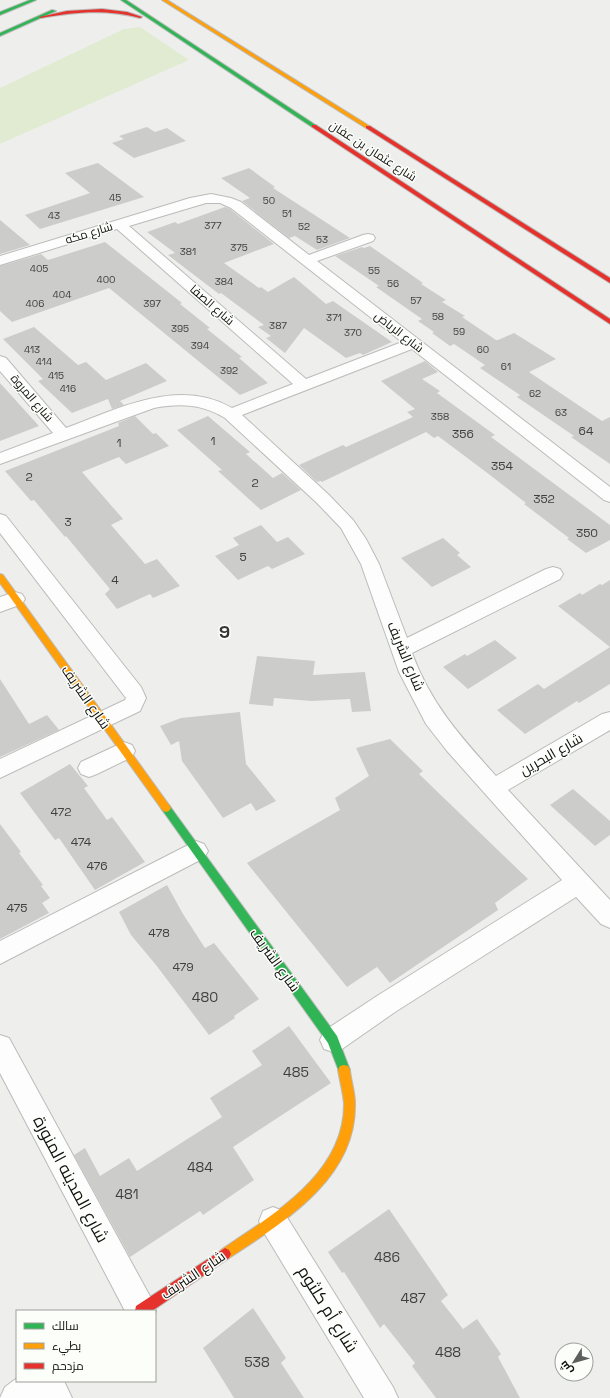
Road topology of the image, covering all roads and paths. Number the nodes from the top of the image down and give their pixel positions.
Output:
1 (34, 0) edge
2 (123, 0) edge
3 (164, 0) edge
4 (181, 0) edge
5 (75, 2) dead end
6 (0, 14) edge
7 (190, 16) junction
8 (41, 17) junction
9 (158, 24) junction
10 (0, 35) edge
11 (178, 206) joint
12 (119, 224) junction
13 (368, 238) dead end
14 (307, 260) junction
15 (0, 261) edge
16 (610, 281) edge
17 (610, 322) edge
18 (414, 343) junction
19 (0, 361) edge
20 (304, 386) junction
21 (231, 414) junction
22 (64, 435) junction
23 (0, 459) edge
24 (610, 496) edge
25 (0, 520) edge
26 (553, 574) dead end
27 (0, 577) edge
28 (8, 602) edge
29 (401, 650) junction
30 (102, 719) junction
31 (610, 720) edge
32 (124, 751) junction
33 (89, 768) dead end
34 (0, 769) edge
35 (493, 788) junction
36 (196, 851) junction
37 (578, 882) junction
38 (610, 917) edge
39 (0, 953) edge
40 (333, 1040) junction
41 (0, 1047) edge
42 (273, 1221) junction
43 (140, 1310) edge
44 (142, 1310) edge
45 (39, 1382) edge
46 (48, 1382) edge
47 (16, 1398) edge
48 (56, 1398) edge
49 (382, 1398) edge

1 - 6 main road
2 - 9 main road, شارع عثمان بن عفان
3 - 7 main road, شارع عثمان بن عفان
4 - 7 main road
5 - 8 main road
7 - 16 main road, شارع عثمان بن عفان
8 - 9 main road
8 - 10 main road
9 - 17 main road, شارع عثمان بن عفان
11 - 12 street, شارع مكه
11 - 14 street, شارع الرياض
12 - 15 street, شارع مكه
12 - 20 street, شارع الصفا
13 - 14 street
14 - 18 street, شارع الرياض
18 - 20 street
18 - 24 street, شارع الرياض
19 - 22 street, شارع المروة
20 - 21 street
21 - 22 street, شارع الشريف
21 - 29 street, شارع الشريف
22 - 23 street, شارع الشريف
25 - 30 street
26 - 29 street
27 - 28 main road, شارع الشريف
28 - 30 main road, شارع الشريف
29 - 35 street, شارع الشريف
30 - 32 main road, شارع الشريف
30 - 34 street
31 - 35 street, شارع البحرين
32 - 33 street
32 - 36 main road, شارع الشريف
35 - 37 street, شارع الشريف
36 - 39 street
36 - 40 main road, شارع الشريف
37 - 38 street, شارع الشريف
37 - 40 street
40 - 42 main road, شارع الشريف
41 - 43 street, شارع المدينه المنورة
42 - 44 main road, شارع الشريف
42 - 49 street, شارع أم كلثوم
45 - 47 street
46 - 48 street

